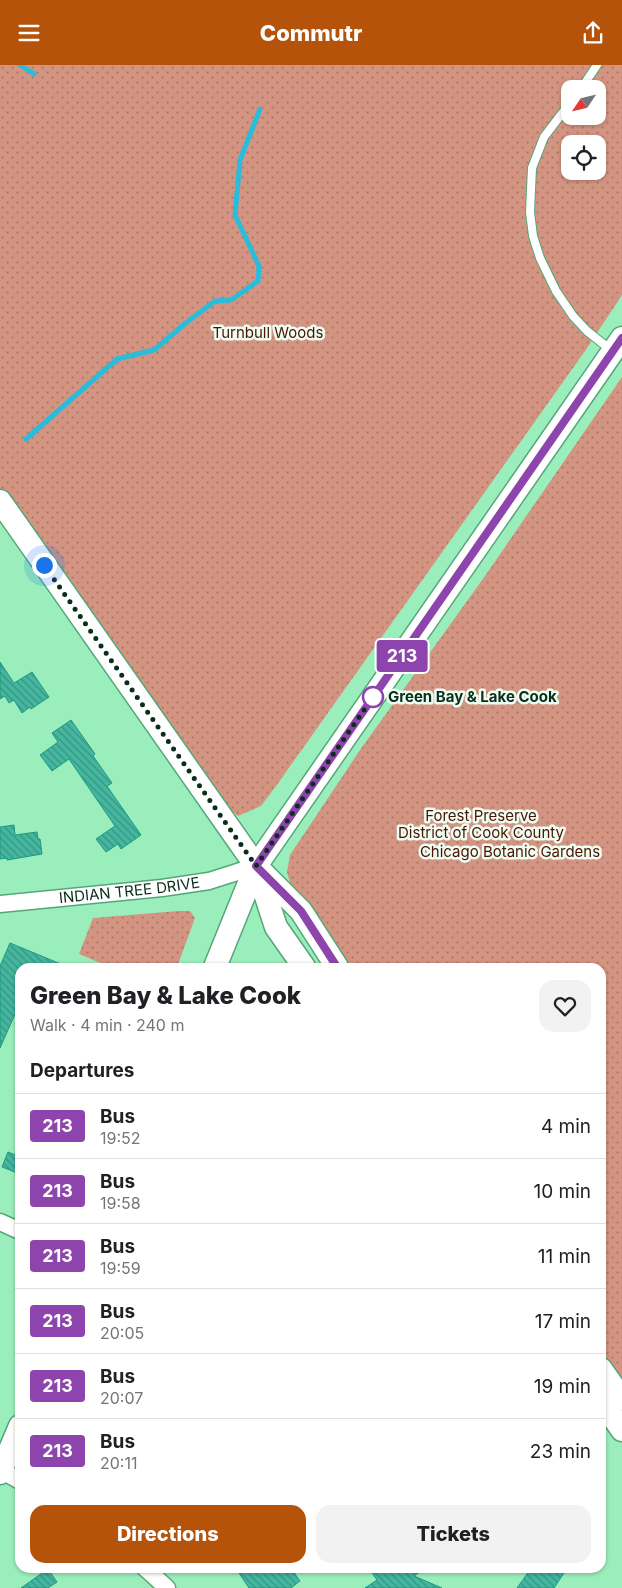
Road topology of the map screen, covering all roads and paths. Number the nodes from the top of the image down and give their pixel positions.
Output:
1 (597, 65) edge
2 (587, 80) edge
3 (561, 115) edge
4 (617, 345) edge
5 (0, 501) edge
6 (256, 866) junction
7 (0, 904) edge
8 (217, 963) edge
9 (301, 963) edge
10 (334, 963) edge
11 (0, 1223) edge
12 (15, 1229) edge
13 (606, 1380) edge
14 (622, 1399) edge
15 (606, 1407) edge
16 (622, 1430) edge
17 (15, 1445) edge
18 (7, 1475) edge
19 (151, 1573) edge
20 (167, 1588) edge

1 - 2 lane
3 - 4 lane
4 - 6 main road
5 - 6 main road
6 - 7 street, INDIAN TREE DRIVE
6 - 8 main road
6 - 9 main road
6 - 10 main road
11 - 12 street
13 - 14 main road
15 - 16 main road
17 - 18 main road
19 - 20 street

